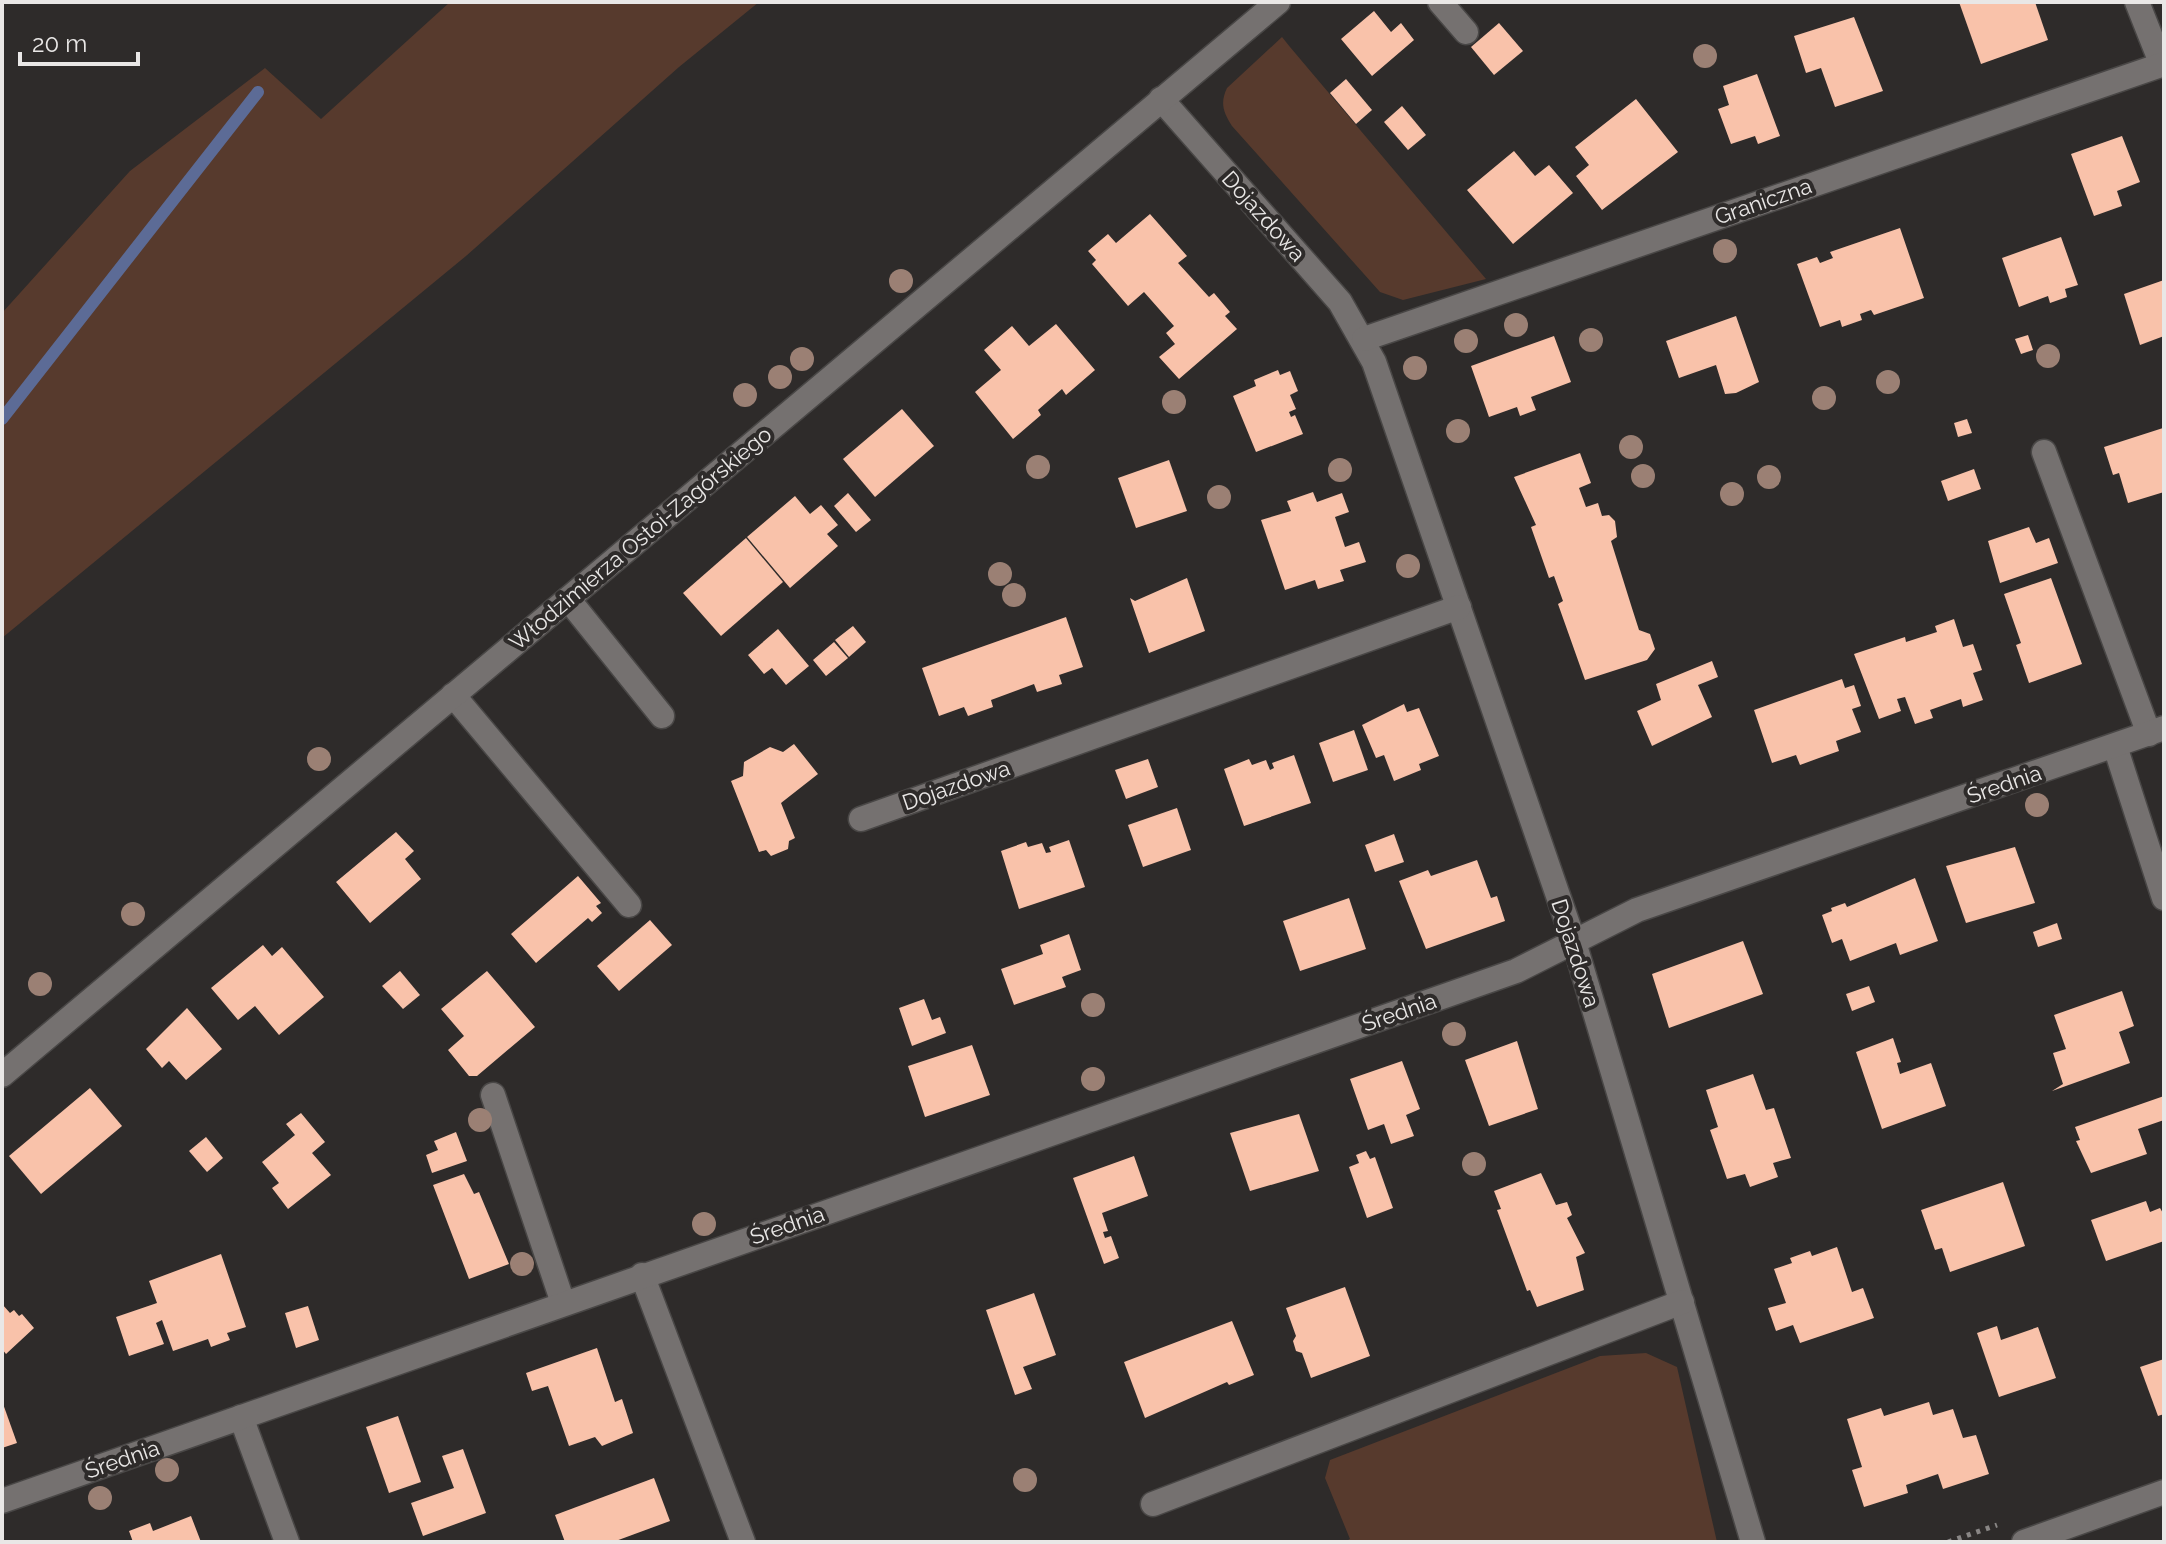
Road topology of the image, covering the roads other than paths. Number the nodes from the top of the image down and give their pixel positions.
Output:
1 (1278, 2) edge
2 (1440, 2) edge
3 (2137, 2) edge
4 (1466, 32) dead end
5 (2163, 65) edge
6 (1161, 99) junction
7 (1364, 339) junction
8 (2044, 452) dead end
9 (568, 599) junction
10 (1459, 607) junction
11 (453, 695) junction
12 (662, 716) dead end
13 (2156, 731) edge
14 (2115, 746) junction
15 (861, 819) dead end
16 (2164, 898) edge
17 (629, 905) dead end
18 (1574, 942) junction
19 (2, 1075) edge
20 (493, 1095) dead end
21 (642, 1275) junction
22 (1682, 1302) junction
23 (563, 1303) junction
24 (241, 1417) junction
25 (2164, 1492) edge
26 (2, 1501) edge
27 (1153, 1504) dead end
28 (287, 1542) edge
29 (743, 1542) edge
30 (1753, 1542) edge
31 (2024, 1542) edge

1 - 6 street, Włodzimierza Ostoi-Zagórskiego
2 - 4 street
3 - 5 street, Graniczna
5 - 7 street, Graniczna
6 - 7 street, Dojazdowa
6 - 9 street, Włodzimierza Ostoi-Zagórskiego
7 - 10 street, Dojazdowa
8 - 13 street, Średnia
9 - 11 street, Włodzimierza Ostoi-Zagórskiego
9 - 12 street
10 - 15 street, Dojazdowa
10 - 18 street, Dojazdowa
11 - 17 street
11 - 19 street, Włodzimierza Ostoi-Zagórskiego
13 - 14 street, Średnia
14 - 16 street
14 - 18 street, Średnia
18 - 21 street, Średnia
18 - 22 street, Dojazdowa
20 - 23 street
21 - 23 street, Średnia
21 - 29 street
22 - 27 street
22 - 30 street, Dojazdowa
23 - 24 street, Średnia
24 - 26 street, Średnia
24 - 28 street
25 - 31 street

